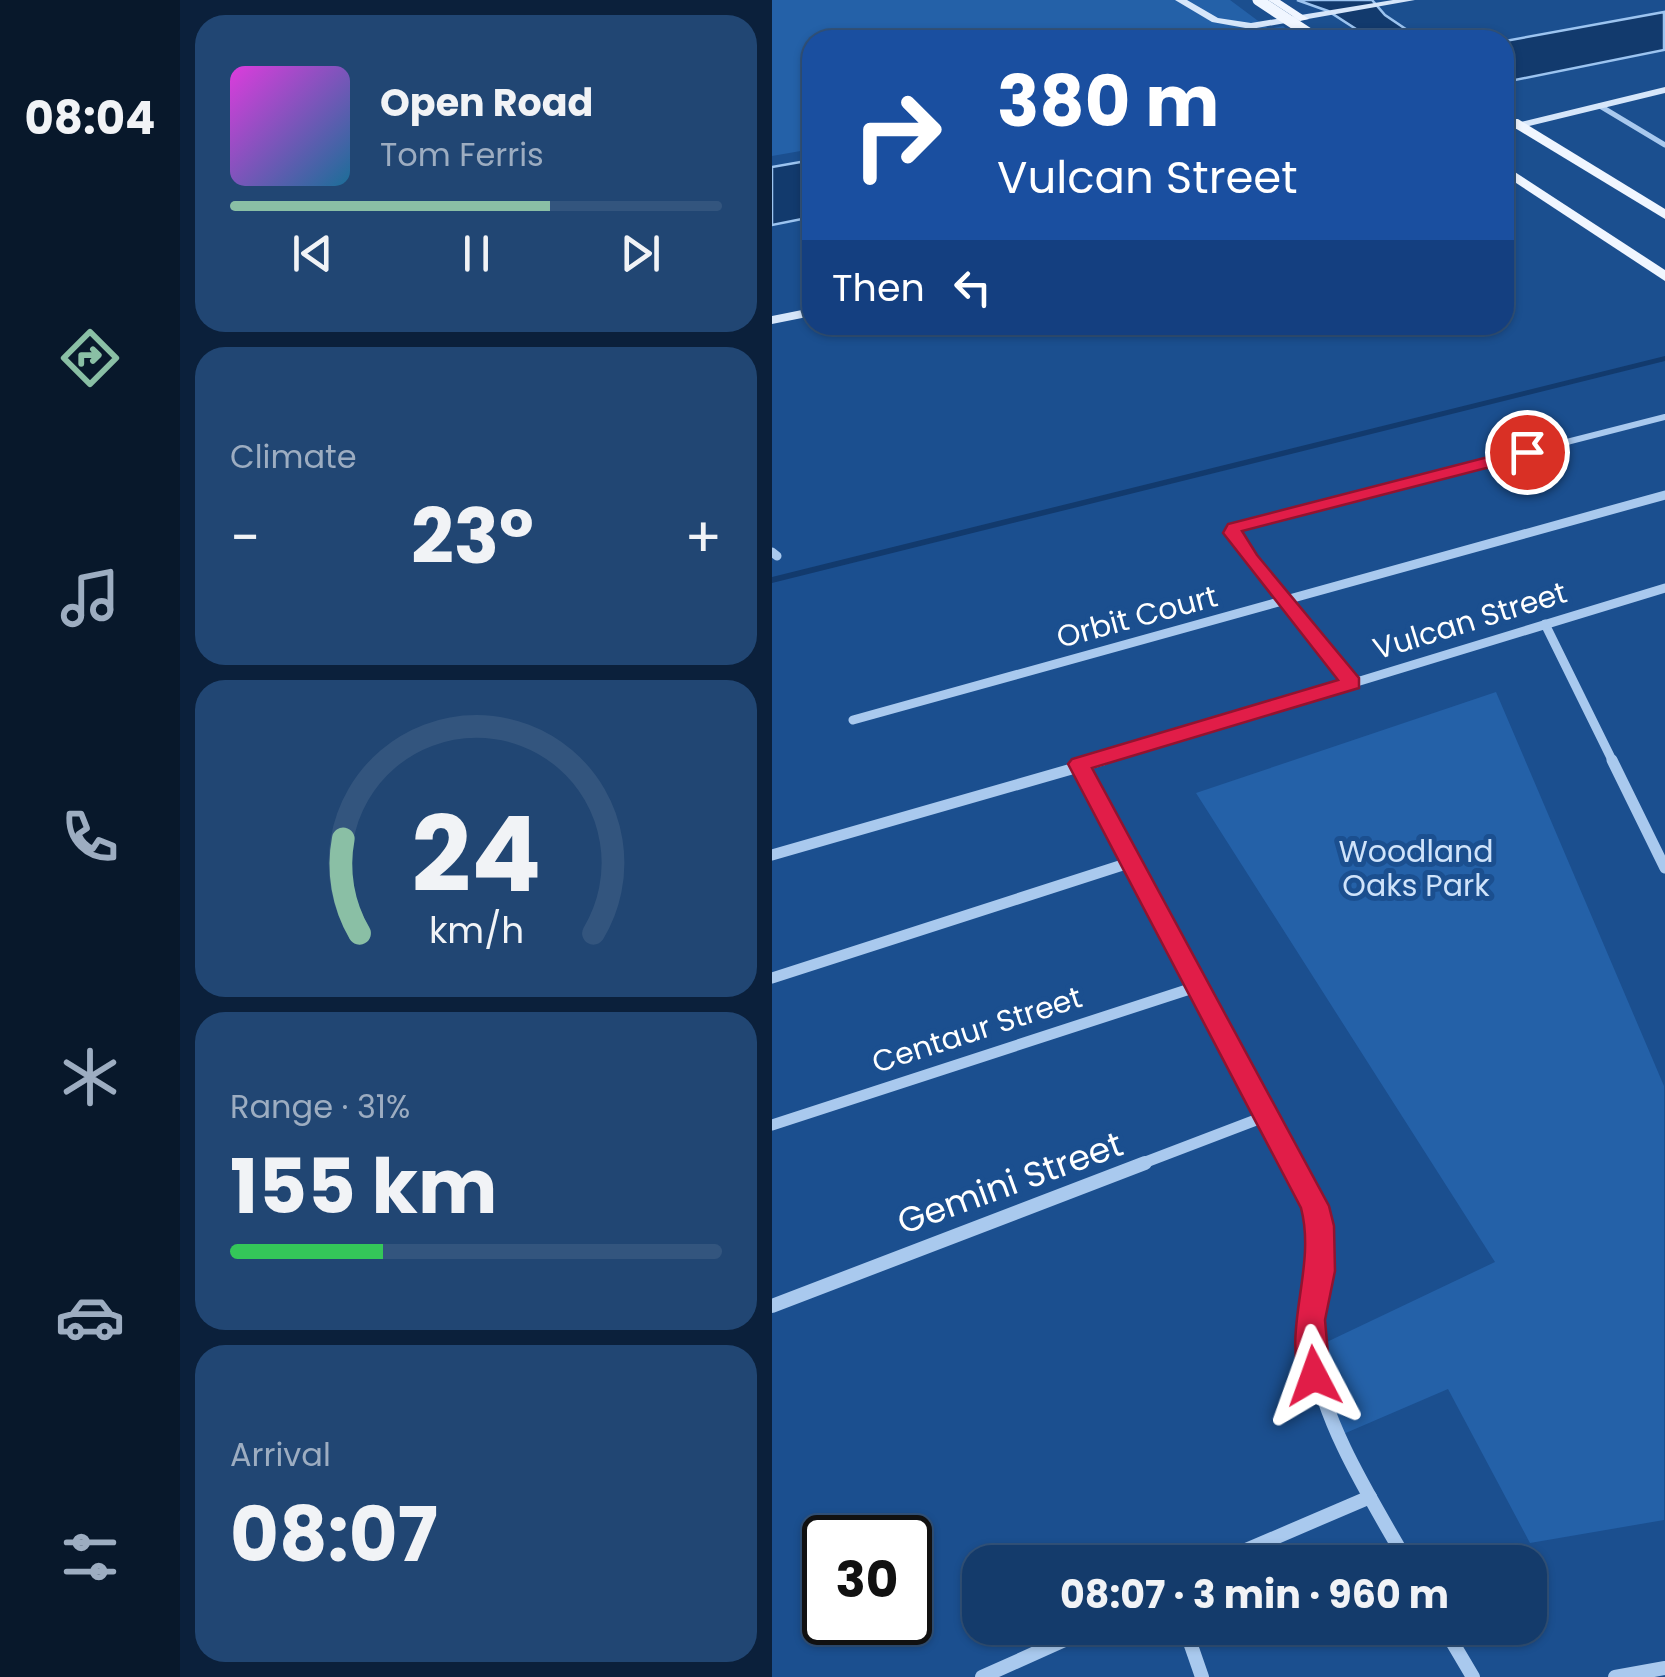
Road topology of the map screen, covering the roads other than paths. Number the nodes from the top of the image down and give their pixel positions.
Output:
1 (1180, 0) edge
2 (1250, 0) edge
3 (1258, 0) edge
4 (1273, 0) edge
5 (1406, 0) edge
6 (1304, 20) junction
7 (1295, 30) edge
8 (1304, 30) edge
9 (1664, 90) edge
10 (1628, 98) junction
11 (1600, 106) junction
12 (1514, 124) edge
13 (1514, 124) edge
14 (1514, 127) edge
15 (1664, 135) edge
16 (1653, 138) junction
17 (1664, 145) edge
18 (1514, 173) edge
19 (1514, 185) edge
20 (1664, 215) edge
21 (1625, 246) junction
22 (1664, 268) edge
23 (1664, 276) edge
24 (1664, 285) edge
25 (802, 314) edge
26 (772, 320) edge
27 (1664, 417) edge
28 (1664, 495) edge
29 (1661, 589) edge
30 (1664, 602) edge
31 (1284, 603) junction
32 (1545, 624) junction
33 (1352, 683) junction
34 (854, 720) dead end
35 (1079, 764) junction
36 (772, 855) edge
37 (1132, 862) junction
38 (1664, 868) edge
39 (772, 978) edge
40 (1199, 986) junction
41 (1268, 1116) junction
42 (772, 1125) edge
43 (772, 1306) edge
44 (1370, 1497) junction
45 (1258, 1545) edge
46 (1397, 1545) edge
47 (1053, 1645) edge
48 (1191, 1645) edge
49 (1454, 1645) edge
50 (1664, 1668) edge
51 (982, 1677) edge
52 (1202, 1677) edge
53 (1472, 1677) edge
54 (1614, 1677) edge

1 - 6 main road
2 - 7 main road, bridge
3 - 8 main road, bridge
4 - 6 main road
5 - 6 main road
9 - 10 main road
10 - 11 main road
10 - 12 main road
11 - 13 main road
11 - 16 street
14 - 20 main road
15 - 16 street
16 - 17 street
18 - 21 main road
19 - 24 main road
21 - 22 main road
21 - 23 main road
25 - 26 main road
27 - 31 street
28 - 31 street, Orbit Court
29 - 30 street
29 - 32 street, Vulcan Street
31 - 33 street
31 - 34 street, Orbit Court
32 - 33 street, Vulcan Street
32 - 38 street
33 - 35 street, Vulcan Street
35 - 36 street, Vulcan Street
35 - 37 street
37 - 39 street
37 - 40 street
40 - 41 street
40 - 42 street, Centaur Street
41 - 43 street, Gemini Street
41 - 44 street
44 - 45 street
44 - 46 street
47 - 51 street
48 - 52 street
49 - 53 street
50 - 54 street

